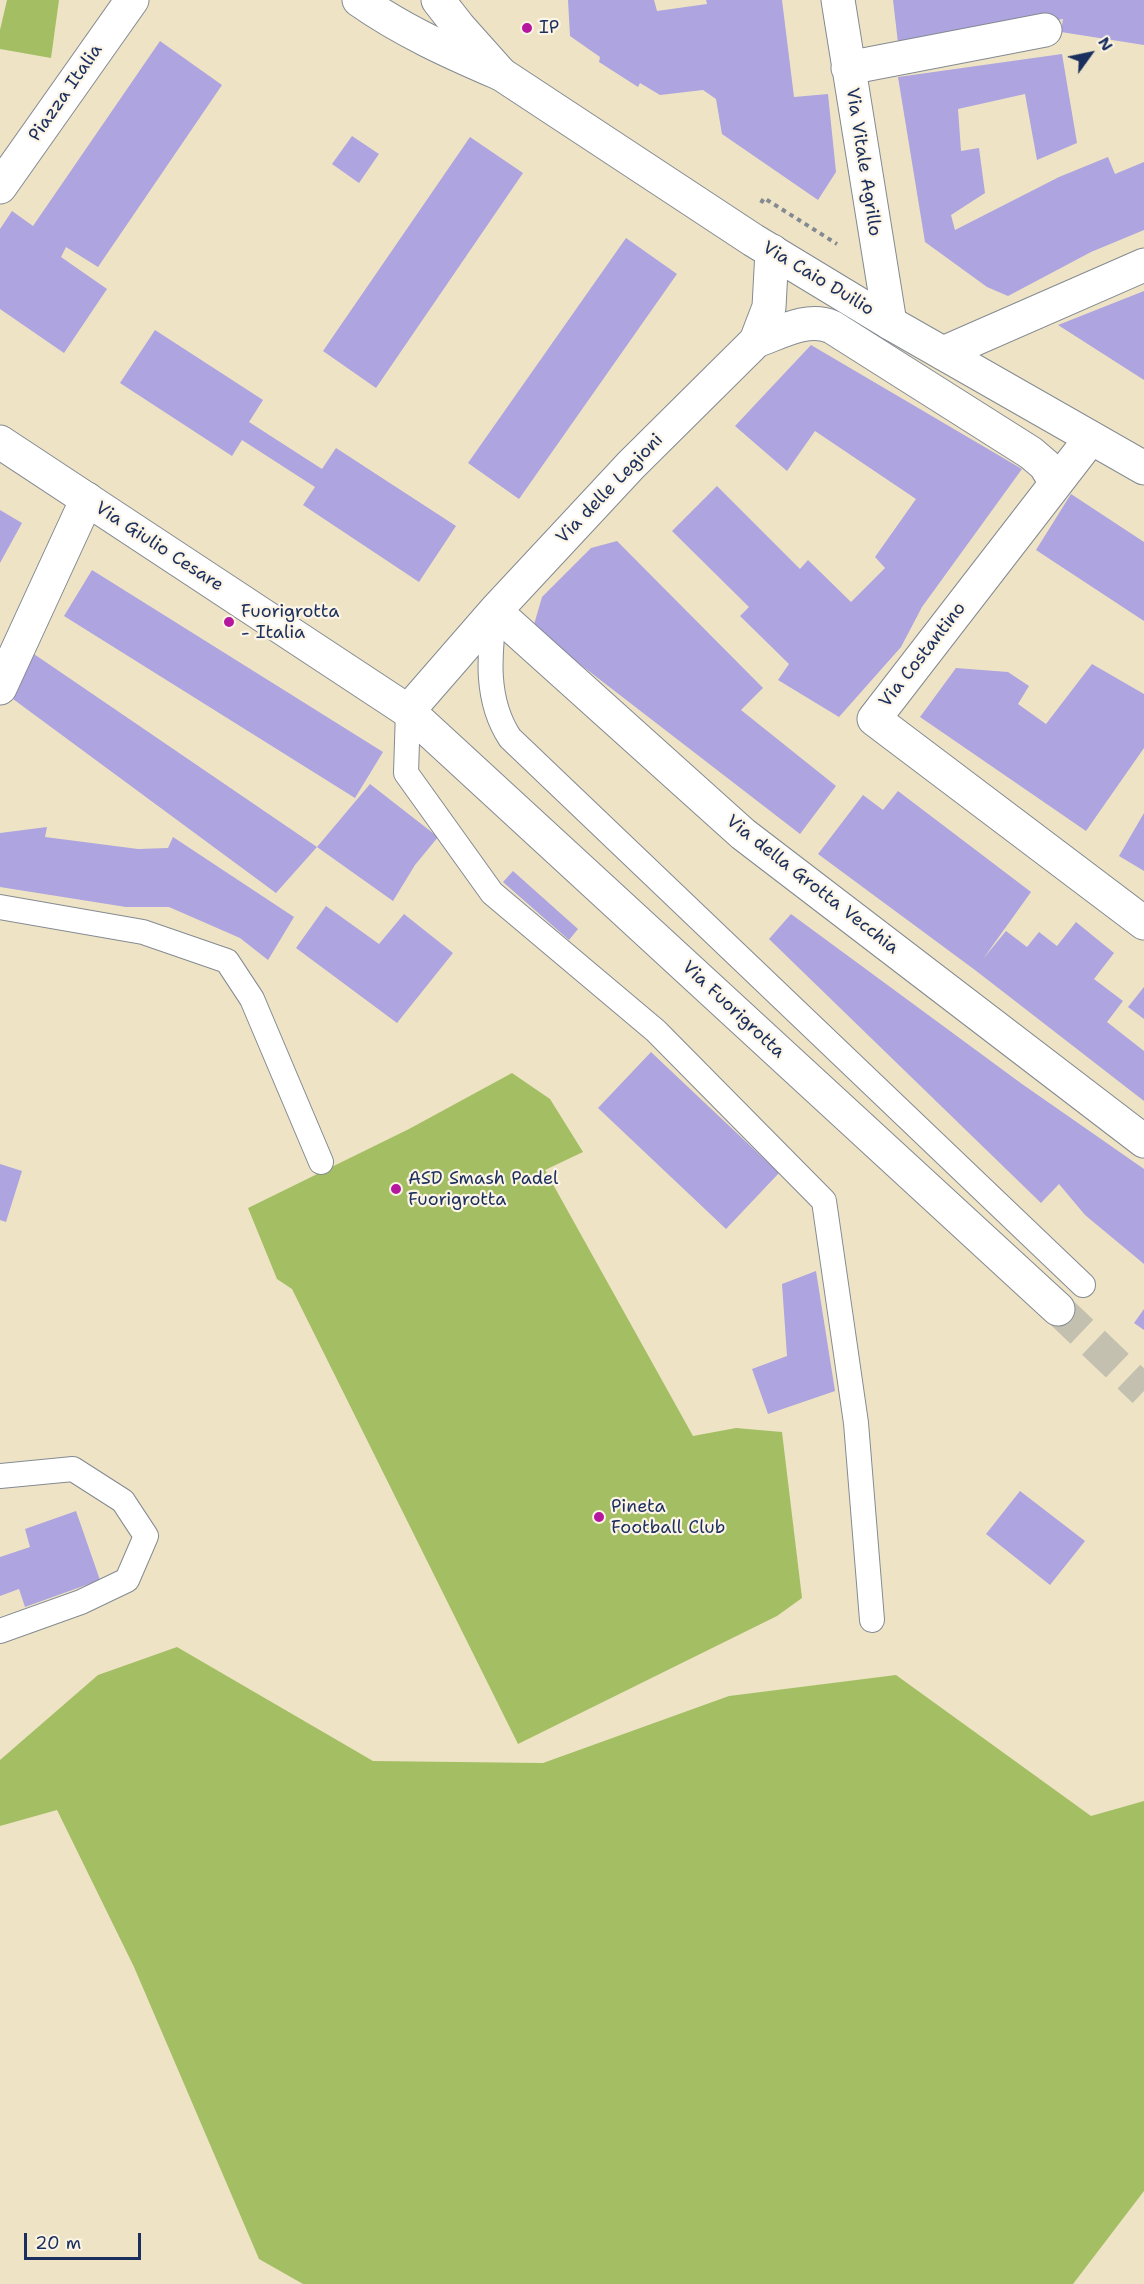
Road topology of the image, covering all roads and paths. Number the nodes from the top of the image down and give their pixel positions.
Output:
1 (132, 0) edge
2 (359, 0) edge
3 (438, 0) edge
4 (838, 0) edge
5 (1045, 30) dead end
6 (848, 68) junction
7 (501, 74) junction
8 (0, 187) edge
9 (772, 251) junction
10 (1144, 265) edge
11 (890, 323) junction
12 (756, 341) junction
13 (944, 353) junction
14 (1091, 438) junction
15 (0, 441) edge
16 (1144, 468) edge
17 (1056, 483) junction
18 (87, 500) junction
19 (495, 611) junction
20 (0, 687) edge
21 (408, 711) junction
22 (0, 907) edge
23 (1144, 923) edge
24 (1144, 1142) edge
25 (321, 1162) dead end
26 (1083, 1285) dead end
27 (1058, 1310) tunnel mouth
28 (0, 1476) edge
29 (872, 1620) dead end
30 (0, 1631) edge

1 - 8 street, Piazza Italia
2 - 7 street
3 - 7 street
4 - 6 street, Via Vitale Agrillo
5 - 6 street
6 - 11 street, Via Vitale Agrillo
7 - 9 street, Via Caio Duilio
9 - 11 street, Via Caio Duilio
9 - 12 street, Via delle Legioni
10 - 13 street
11 - 13 street, Via Caio Duilio
12 - 17 street
12 - 19 street, Via delle Legioni
13 - 14 street, Via Caio Duilio
14 - 16 street, Via Caio Duilio
14 - 17 street, Via Costantino
15 - 18 street, Via Giulio Cesare
17 - 23 street, Via Costantino
18 - 20 street
18 - 21 street, Via Giulio Cesare
19 - 21 street, Via delle Legioni
19 - 24 street, Via della Grotta Vecchia
19 - 26 lane
21 - 27 street, Via Fuorigrotta
21 - 29 lane
22 - 25 lane
28 - 30 lane

